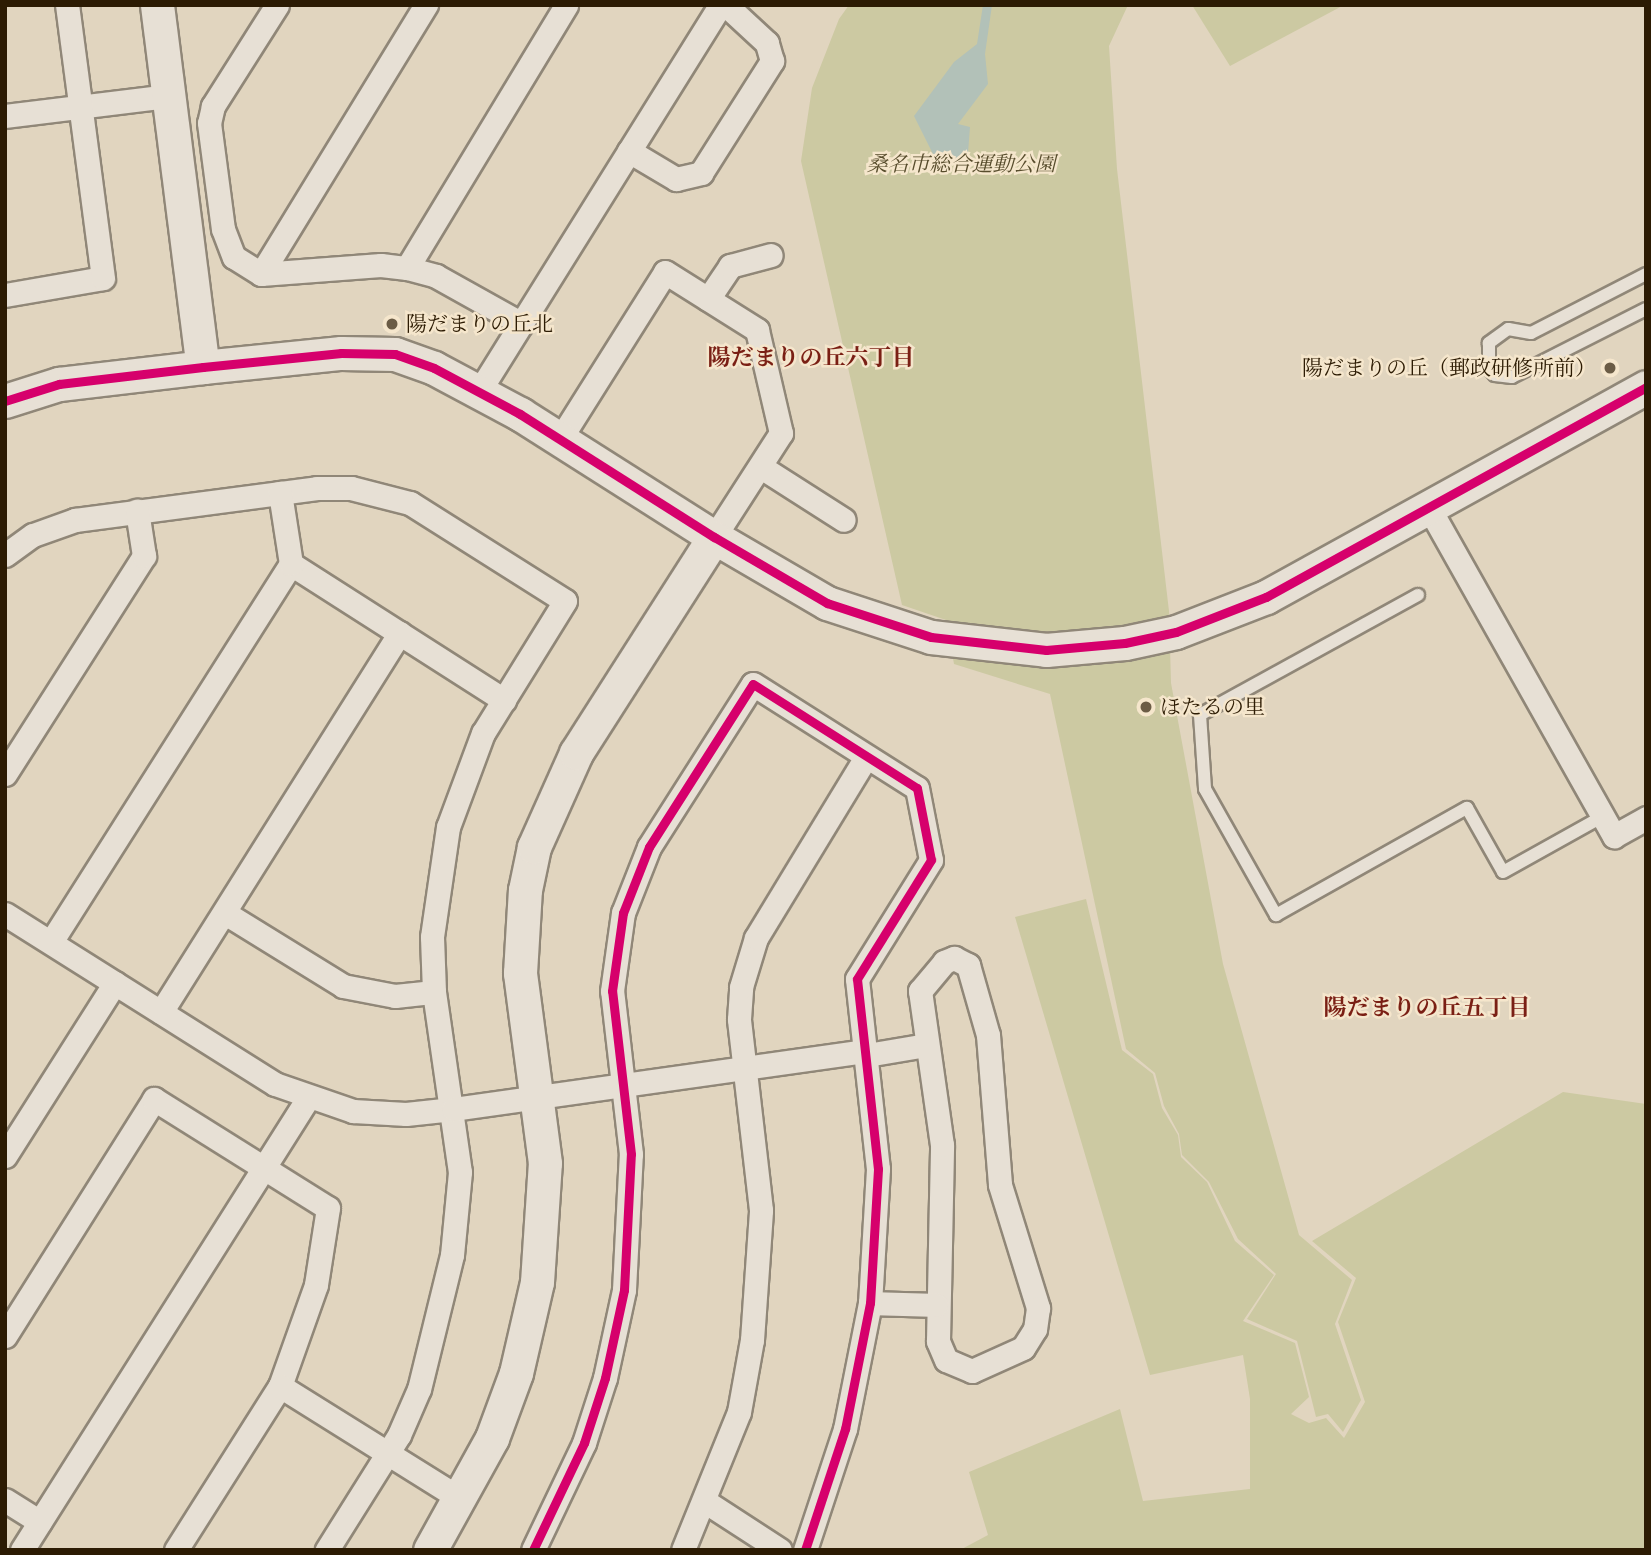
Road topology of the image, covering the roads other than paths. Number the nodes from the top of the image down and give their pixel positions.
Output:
1 (67, 5) edge
2 (157, 5) edge
3 (277, 5) edge
4 (426, 5) edge
5 (566, 5) edge
6 (720, 5) edge
7 (726, 5) edge
8 (168, 96) junction
9 (80, 106) junction
10 (5, 116) edge
11 (629, 151) junction
12 (771, 255) dead end
13 (407, 268) junction
14 (261, 274) junction
15 (1646, 274) edge
16 (5, 295) edge
17 (708, 299) junction
18 (1646, 309) edge
19 (522, 324) junction
20 (203, 367) junction
21 (1646, 387) edge
22 (478, 393) junction
23 (5, 401) edge
24 (560, 439) junction
25 (761, 467) junction
26 (280, 493) junction
27 (1429, 509) junction
28 (137, 511) junction
29 (844, 520) dead end
30 (713, 537) junction
31 (5, 555) edge
32 (291, 564) junction
33 (1418, 595) dead end
34 (400, 633) junction
35 (503, 700) junction
36 (866, 757) junction
37 (5, 774) edge
38 (1603, 816) junction
39 (1646, 818) edge
40 (225, 913) junction
41 (5, 914) edge
42 (51, 942) junction
43 (116, 983) junction
44 (434, 992) junction
45 (161, 1012) junction
46 (926, 1045) junction
47 (867, 1053) junction
48 (746, 1070) junction
49 (624, 1087) junction
50 (539, 1097) junction
51 (308, 1098) junction
52 (453, 1108) junction
53 (5, 1156) edge
54 (264, 1167) junction
55 (870, 1303) junction
56 (936, 1306) junction
57 (5, 1336) edge
58 (280, 1386) junction
59 (388, 1454) junction
60 (461, 1499) junction
61 (5, 1500) edge
62 (706, 1502) junction
63 (40, 1522) junction
64 (22, 1550) edge
65 (176, 1550) edge
66 (327, 1550) edge
67 (430, 1550) edge
68 (533, 1550) edge
69 (683, 1550) edge
70 (780, 1550) edge
71 (805, 1550) edge

1 - 9 street
2 - 8 street
3 - 14 street
4 - 14 street
5 - 13 street
6 - 11 street
7 - 11 street
8 - 9 street
8 - 20 street
9 - 10 street
9 - 16 street
11 - 19 street
12 - 17 street
13 - 14 street
13 - 19 street
15 - 18 lane
17 - 24 street
17 - 25 street
19 - 22 street
20 - 22 street
20 - 23 street
21 - 27 street
22 - 24 street
24 - 30 street
25 - 29 street
25 - 30 street
26 - 28 street
26 - 32 street
26 - 35 street
27 - 30 street
27 - 38 street
28 - 31 street
28 - 37 street
30 - 50 street
32 - 34 street
32 - 42 street
33 - 38 lane
34 - 35 street
34 - 40 street
35 - 44 street
36 - 47 street
36 - 48 street
36 - 49 street
38 - 39 street
40 - 44 street
40 - 45 street
41 - 42 street
42 - 43 street
43 - 45 street
43 - 53 street
44 - 52 street
45 - 51 street
46 - 47 street
46 - 56 street
46 - 56 street
47 - 48 street
47 - 55 street
48 - 49 street
48 - 62 street
49 - 50 street
49 - 68 street
50 - 52 street
50 - 60 street
51 - 52 street
51 - 54 street
52 - 59 street
54 - 57 street
54 - 58 street
54 - 63 street
55 - 56 street
55 - 71 street
58 - 59 street
58 - 65 street
59 - 60 street
59 - 66 street
60 - 67 street
61 - 63 street
62 - 69 street
62 - 70 street
63 - 64 street

